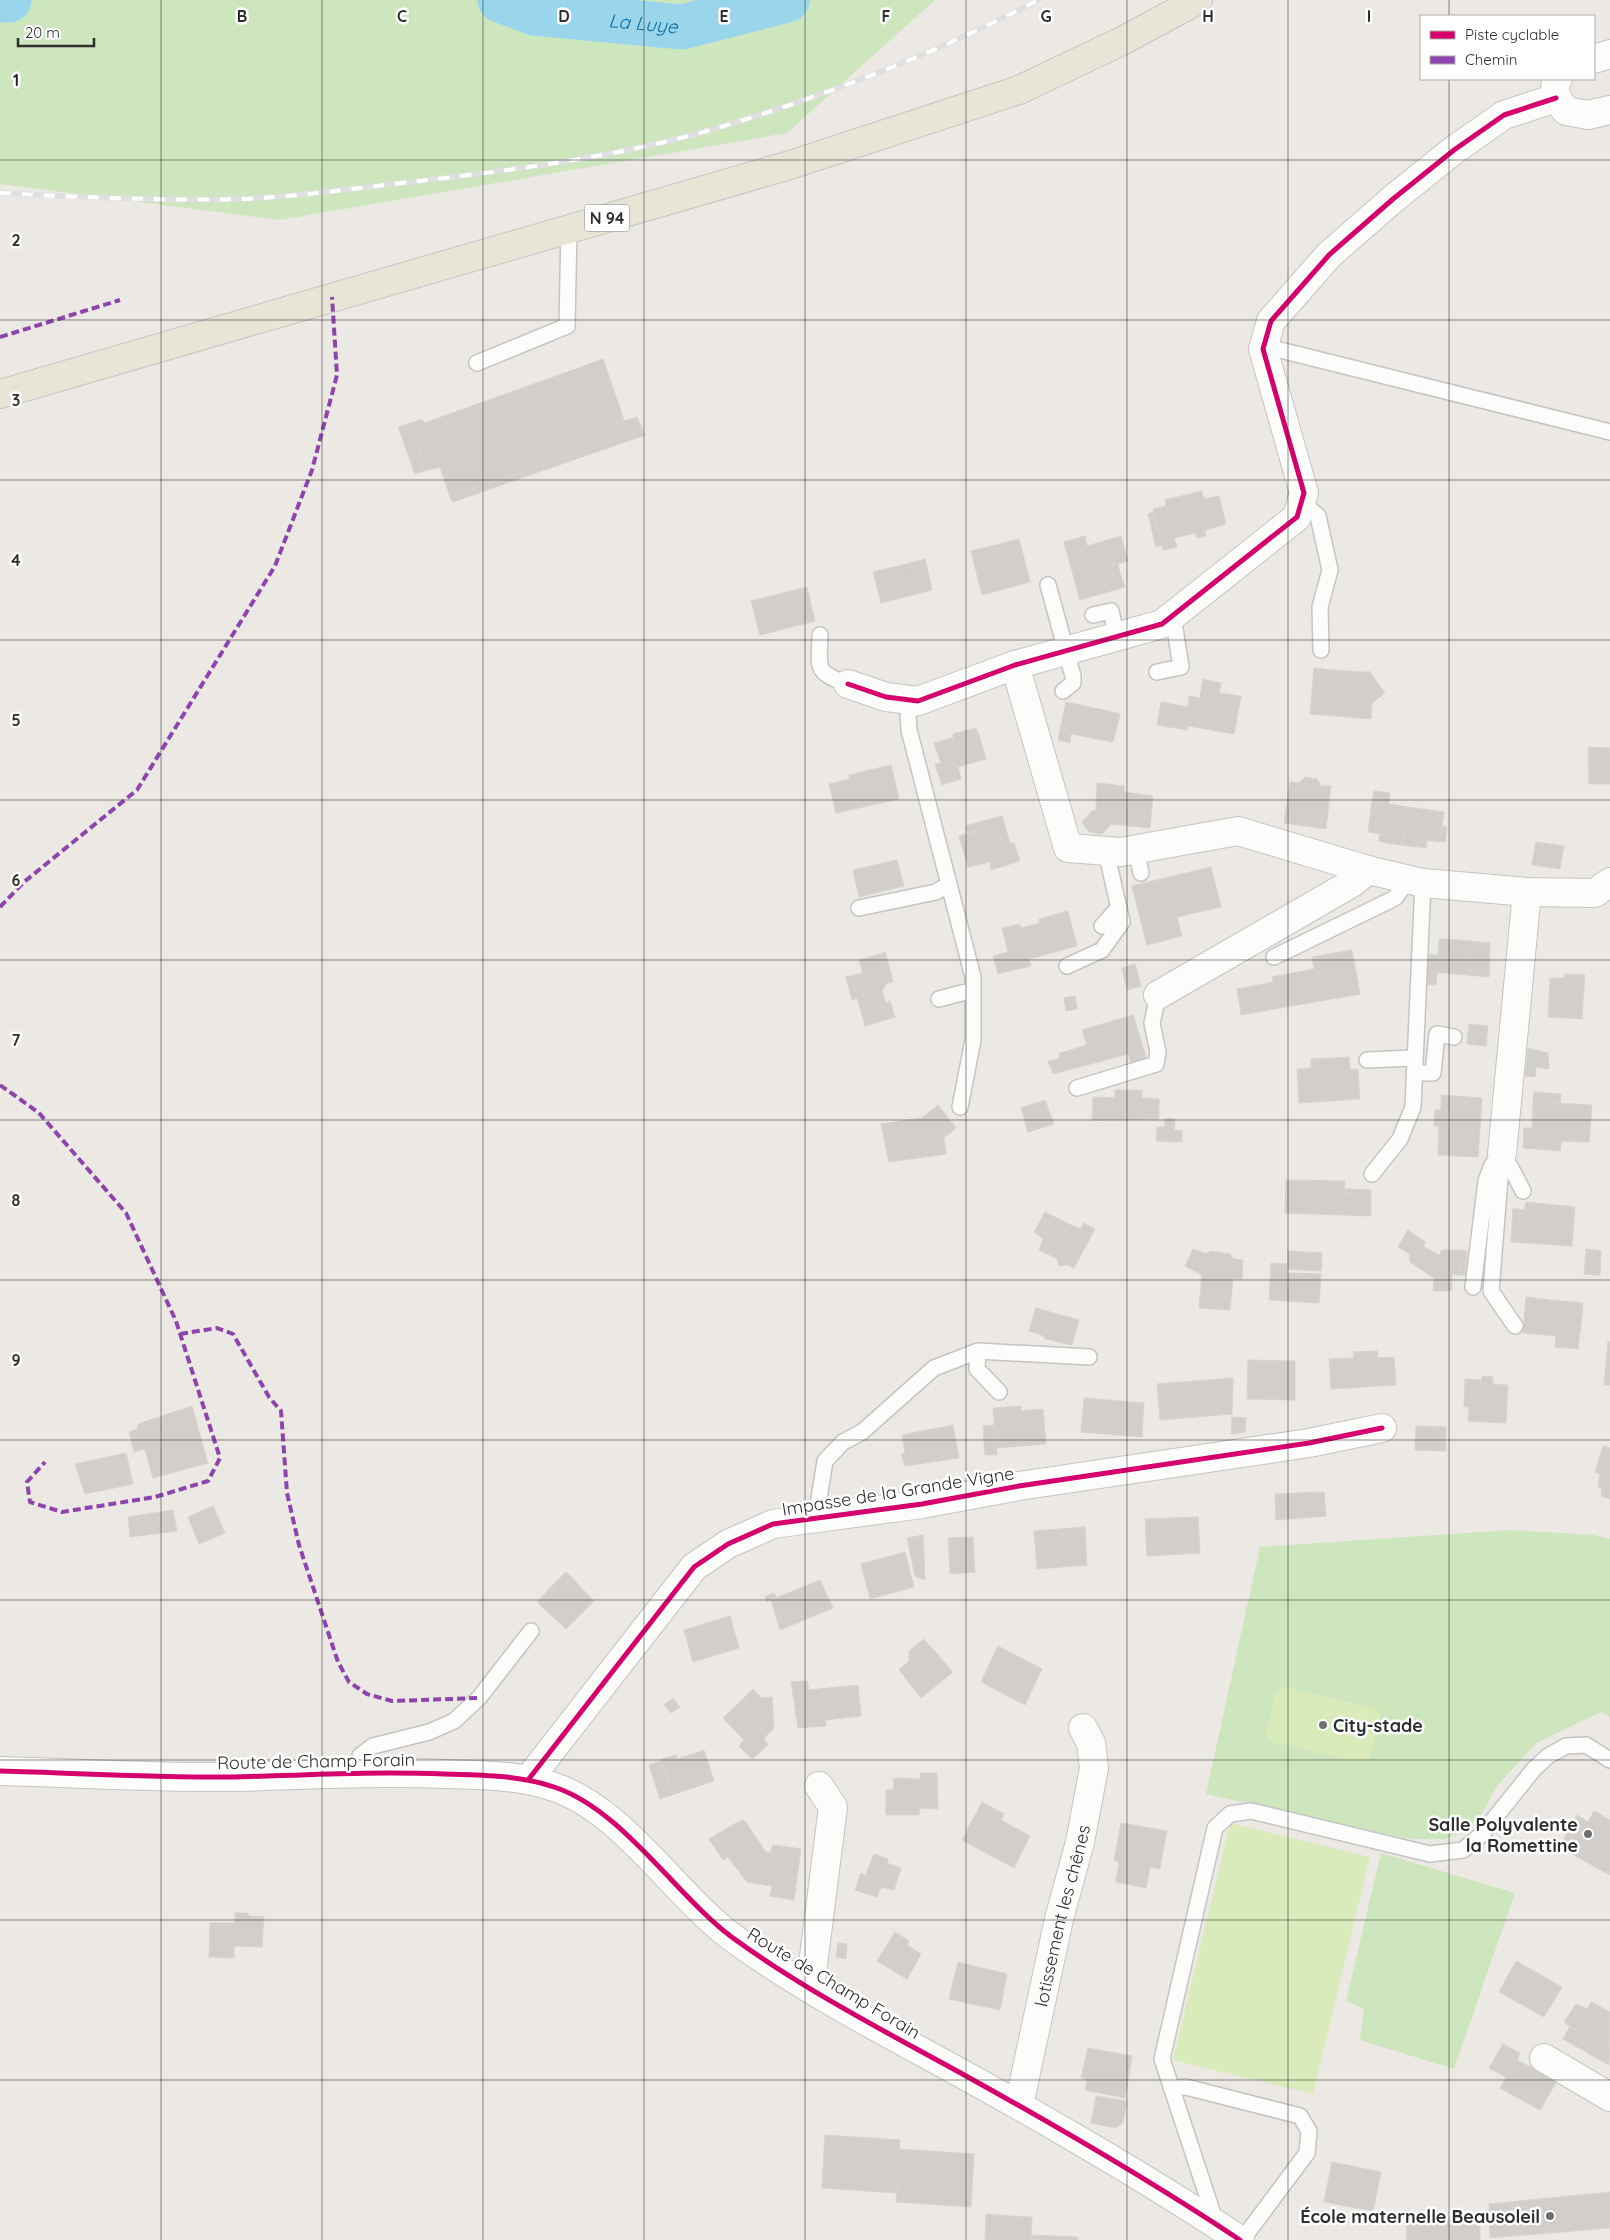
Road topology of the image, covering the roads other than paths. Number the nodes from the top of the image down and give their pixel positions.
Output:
1 (1198, 0) edge
2 (1610, 54) edge
3 (1595, 59) edge
4 (1557, 88) edge
5 (1610, 110) edge
6 (569, 229) junction
7 (1264, 346) junction
8 (477, 363) dead end
9 (0, 394) edge
10 (1610, 432) edge
11 (1301, 501) junction
12 (1048, 585) dead end
13 (1093, 615) dead end
14 (1173, 616) junction
15 (820, 635) dead end
16 (1117, 637) junction
17 (1068, 650) junction
18 (1321, 650) dead end
19 (1015, 665) junction
20 (1157, 672) dead end
21 (848, 684) joint
22 (1063, 691) dead end
23 (918, 701) junction
24 (1106, 851) junction
25 (1368, 870) junction
26 (1416, 881) junction
27 (1610, 882) edge
28 (948, 884) junction
29 (1527, 892) junction
30 (1119, 906) junction
31 (859, 908) dead end
32 (1102, 926) dead end
33 (1274, 957) dead end
34 (1067, 966) dead end
35 (973, 990) junction
36 (1158, 995) joint
37 (939, 999) dead end
38 (1454, 1037) dead end
39 (1367, 1060) dead end
40 (1414, 1066) junction
41 (1077, 1088) dead end
42 (960, 1107) dead end
43 (1502, 1154) junction
44 (1372, 1174) dead end
45 (1522, 1191) dead end
46 (1474, 1287) dead end
47 (1515, 1326) dead end
48 (978, 1350) junction
49 (1089, 1356) dead end
50 (999, 1392) dead end
51 (1382, 1428) dead end
52 (816, 1517) junction
53 (531, 1631) dead end
54 (1083, 1728) dead end
55 (1610, 1760) edge
56 (0, 1771) edge
57 (355, 1774) junction
58 (528, 1780) junction
59 (819, 1786) dead end
60 (810, 1988) junction
61 (1544, 2058) dead end
62 (1171, 2088) junction
63 (1610, 2097) edge
64 (1019, 2105) junction
65 (1216, 2224) junction
66 (1241, 2240) edge

1 - 6 main road, N 94
2 - 3 street
4 - 5 street
4 - 7 street
6 - 8 lane
6 - 9 main road, N 94
7 - 10 lane
7 - 11 street
11 - 14 street
11 - 18 lane
12 - 17 lane
13 - 16 lane
14 - 16 street
14 - 20 lane
15 - 21 lane
16 - 17 street
17 - 19 street
17 - 22 lane
19 - 23 street
19 - 24 street
21 - 23 street
23 - 28 lane
24 - 25 street
24 - 30 lane
25 - 26 street
25 - 36 street
26 - 29 street
26 - 33 lane
26 - 40 lane
27 - 29 street
28 - 31 lane
28 - 35 lane
29 - 43 street
30 - 32 lane
30 - 34 lane
35 - 37 lane
35 - 42 lane
36 - 41 lane
38 - 40 lane
39 - 40 lane
40 - 44 lane
43 - 45 lane
43 - 46 lane
43 - 47 lane
48 - 49 lane
48 - 50 lane
48 - 52 lane
51 - 52 street, Impasse de la Grande Vigne
52 - 58 street, Impasse de la Grande Vigne
53 - 57 lane
54 - 64 street, lotissement les chênes
55 - 62 lane
56 - 57 street, Route de Champ Forain
57 - 58 street, Route de Champ Forain
58 - 60 street, Route de Champ Forain
59 - 60 street
60 - 64 street, Route de Champ Forain
61 - 63 street
62 - 65 lane
62 - 66 lane
64 - 65 street, Route de Champ Forain
65 - 66 street, Route de Champ Forain

